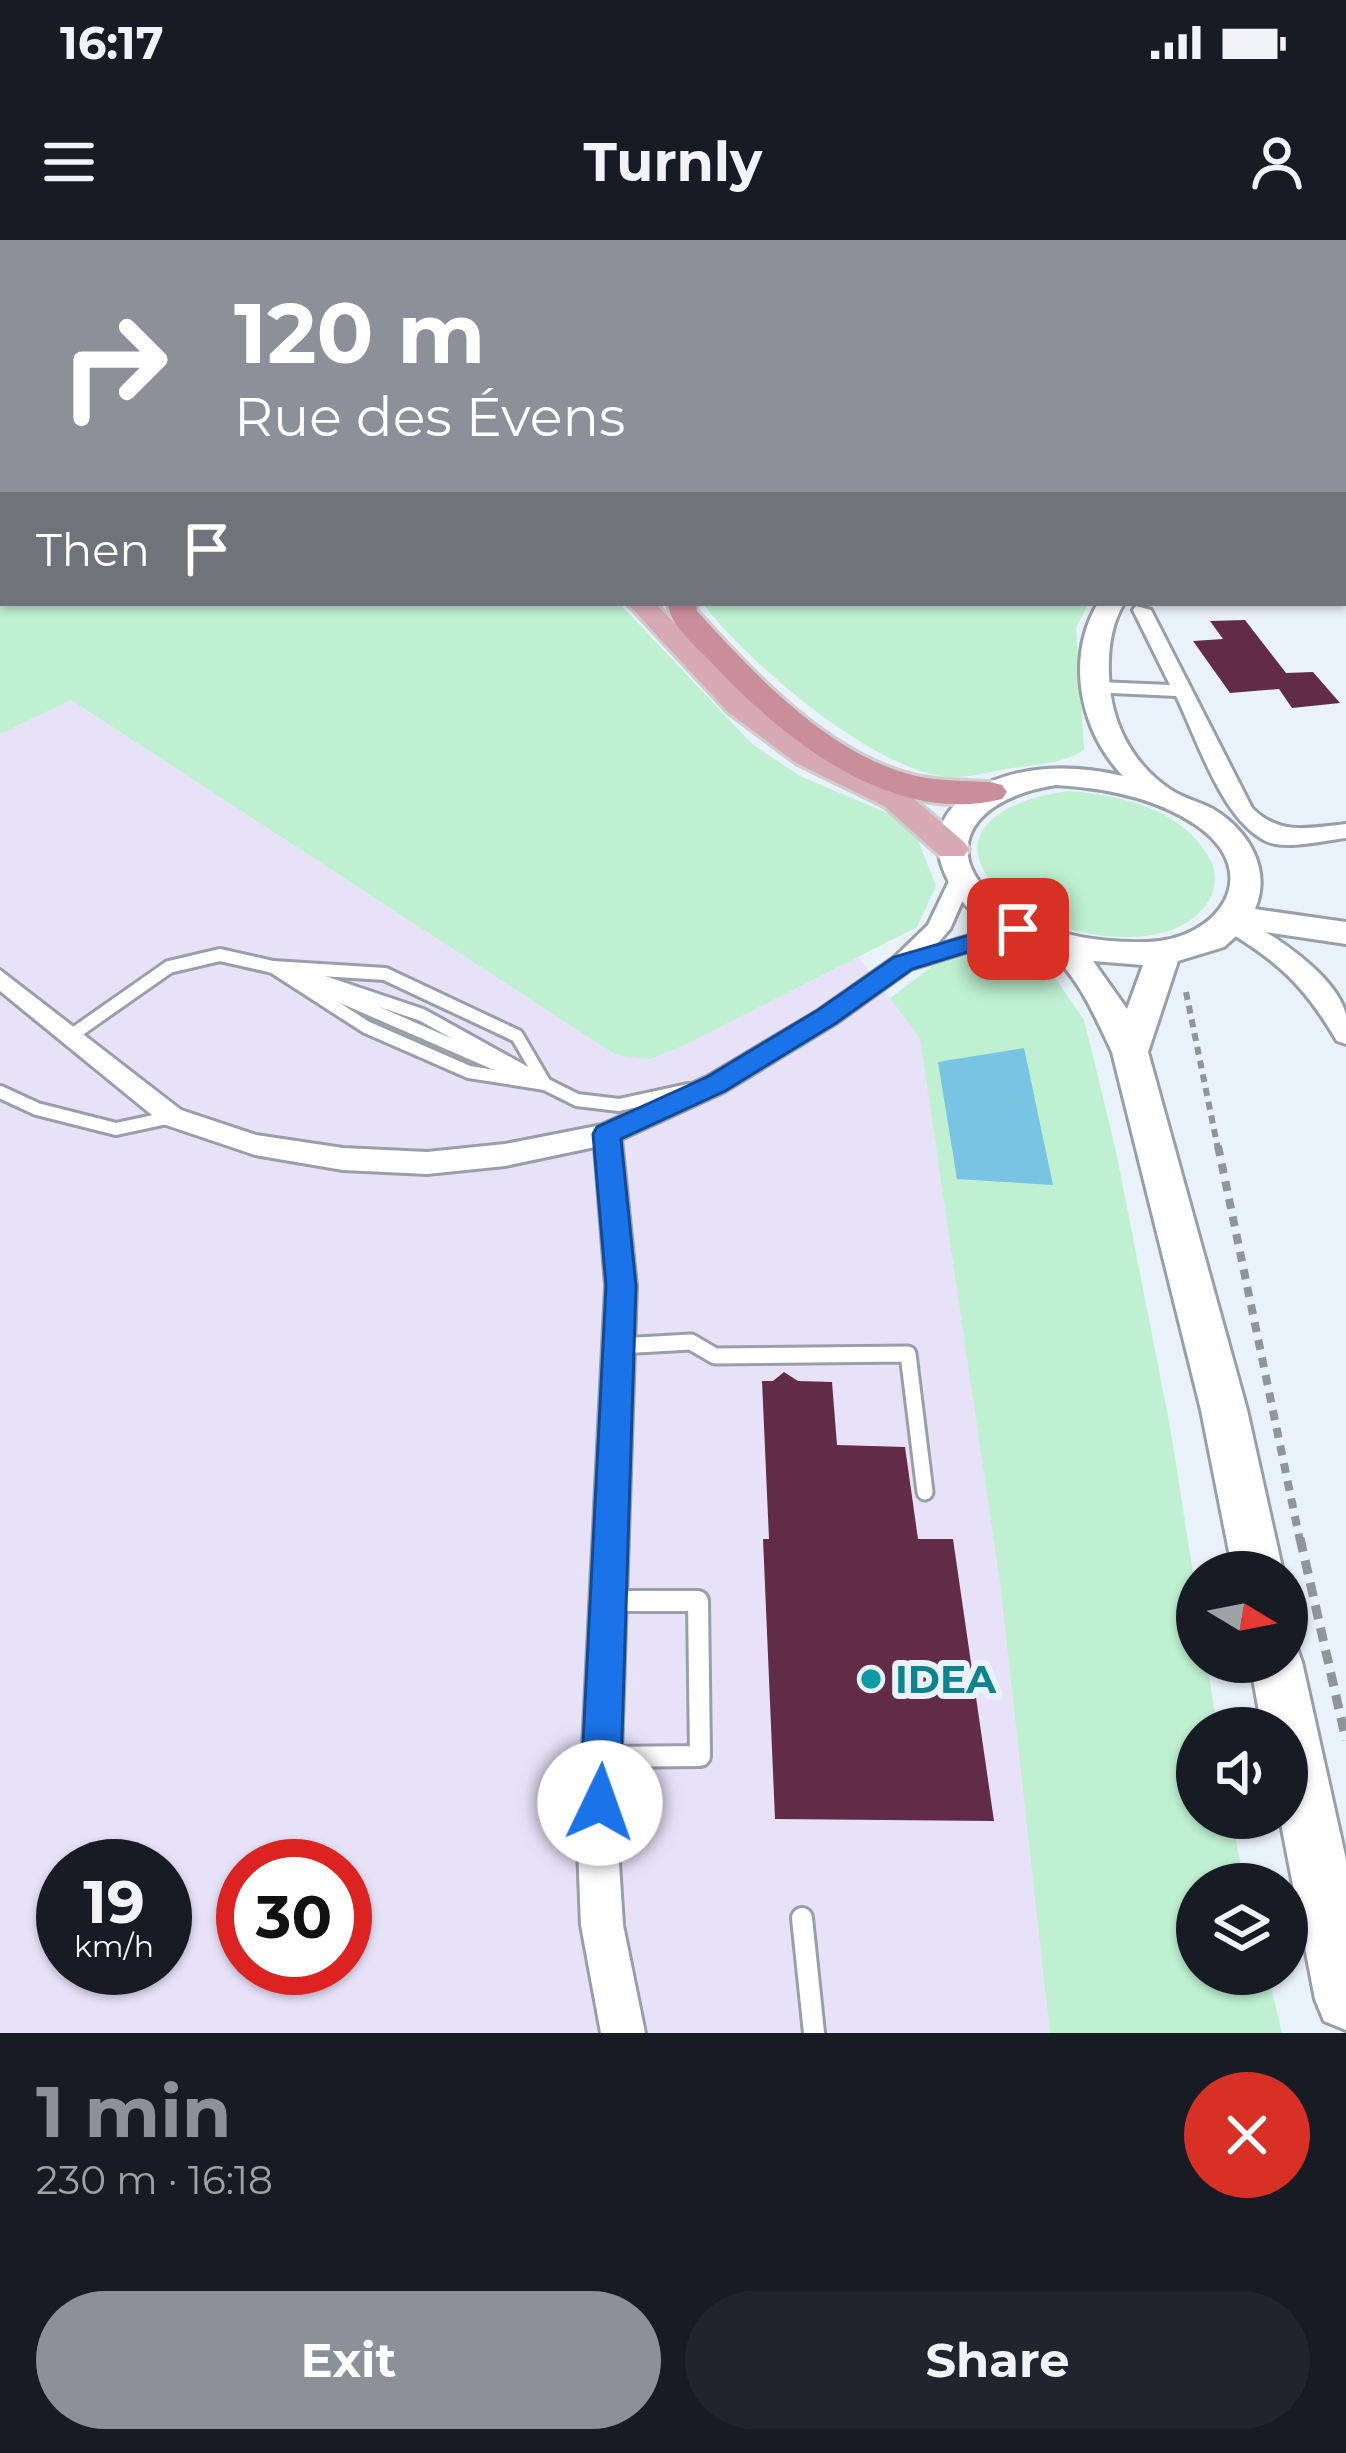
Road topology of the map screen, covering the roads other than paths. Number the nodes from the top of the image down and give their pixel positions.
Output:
1 (656, 606) edge
2 (1110, 606) edge
3 (1142, 610) dead end
4 (1098, 688) junction
5 (1184, 691) junction
6 (1102, 727) junction
7 (1056, 776) junction
8 (990, 792) junction
9 (1163, 795) junction
10 (1207, 819) junction
11 (1346, 831) edge
12 (1285, 838) junction
13 (957, 864) junction
14 (1245, 875) junction
15 (1232, 920) junction
16 (1018, 929) junction
17 (1341, 932) edge
18 (1061, 946) junction
19 (1172, 951) junction
20 (903, 963) junction
21 (273, 967) junction
22 (0, 978) edge
23 (72, 1035) junction
24 (1346, 1035) edge
25 (1130, 1052) junction
26 (545, 1084) junction
27 (716, 1084) junction
28 (0, 1092) edge
29 (172, 1117) junction
30 (607, 1134) junction
31 (619, 1346) junction
32 (925, 1492) dead end
33 (1254, 1551) edge
34 (608, 1601) junction
35 (1280, 1683) edge
36 (602, 1757) junction
37 (802, 1918) dead end
38 (1346, 1999) edge
39 (623, 2033) edge
40 (814, 2033) edge

1 - 8 highway
1 - 13 main road
2 - 4 main road
3 - 5 street
4 - 5 street
4 - 6 main road
5 - 12 street
6 - 7 main road
6 - 9 main road
7 - 8 main road
7 - 9 main road
8 - 13 main road
9 - 10 main road
10 - 12 street
10 - 14 main road
11 - 12 street
12 - 14 street
13 - 16 main road
13 - 20 street
14 - 15 main road
14 - 17 main road
15 - 17 main road
15 - 19 main road
15 - 24 street
16 - 18 main road
16 - 20 street
18 - 19 main road
18 - 25 main road
19 - 25 main road
20 - 27 street
21 - 23 lane
21 - 26 lane
21 - 26 lane
21 - 26 lane
22 - 23 street
23 - 29 street
25 - 33 main road
26 - 27 lane
27 - 30 street
28 - 29 lane
29 - 30 street
30 - 31 street
31 - 32 lane
31 - 34 street
34 - 36 street
34 - 36 lane
35 - 38 main road
36 - 39 street
37 - 40 lane

